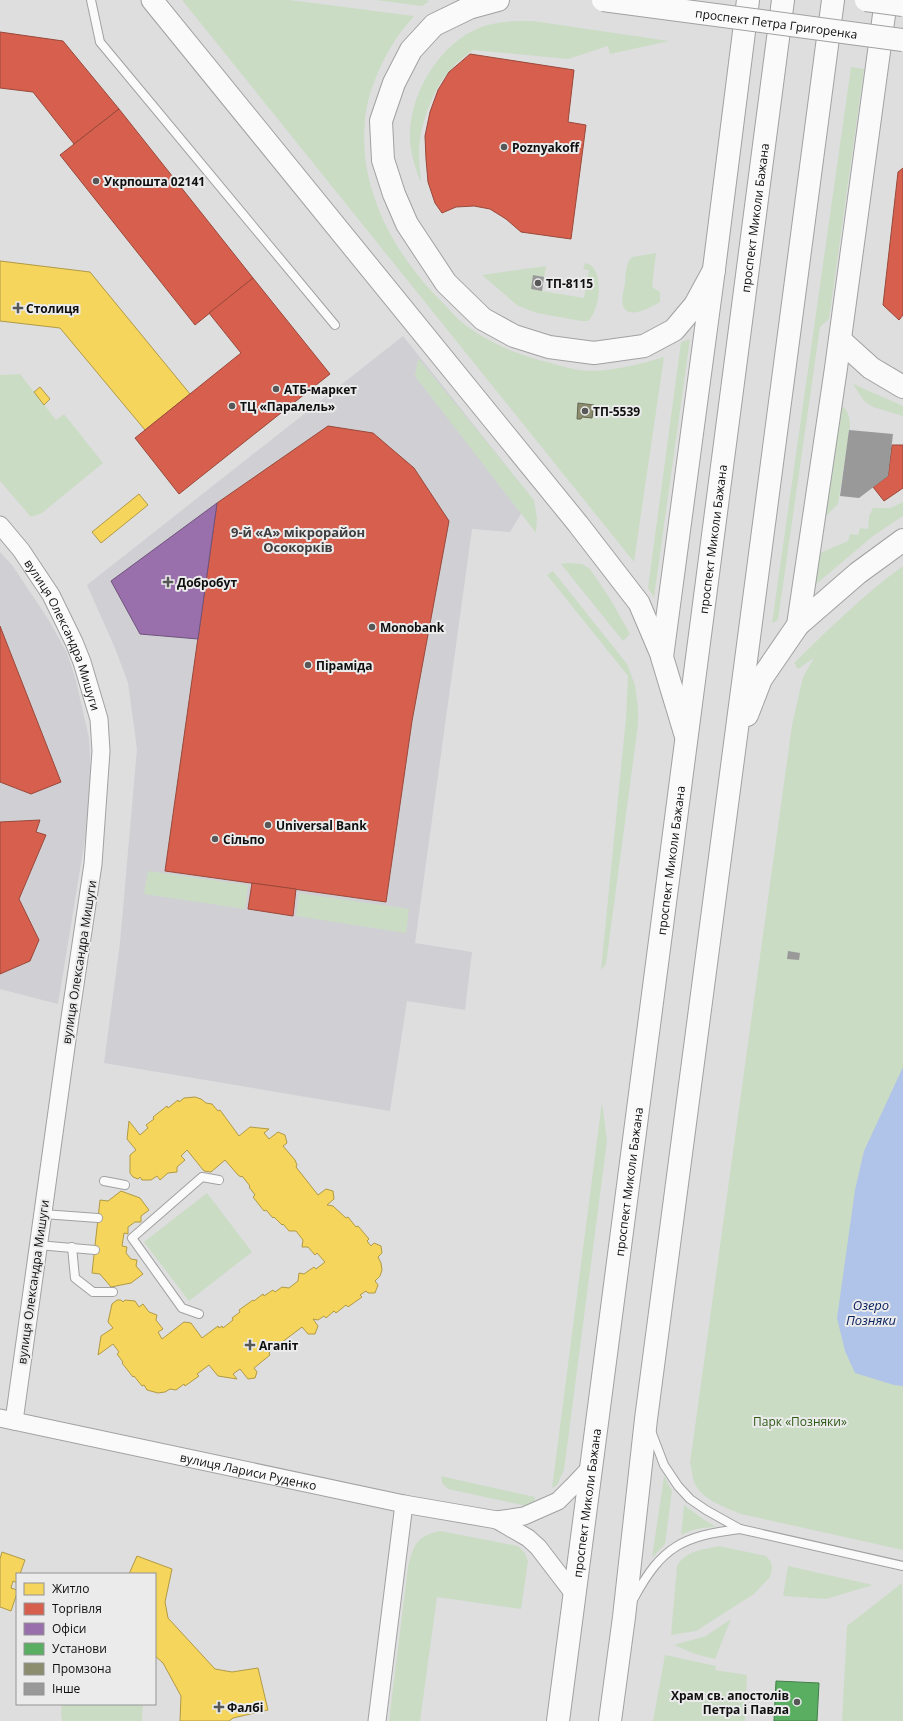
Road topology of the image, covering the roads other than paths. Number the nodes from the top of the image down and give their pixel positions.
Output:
1 (91, 0) edge
2 (152, 0) edge
3 (498, 0) edge
4 (603, 0) edge
5 (748, 0) edge
6 (783, 0) edge
7 (833, 0) edge
8 (866, 0) edge
9 (886, 0) edge
10 (903, 5) edge
11 (903, 40) edge
12 (714, 269) junction
13 (335, 325) dead end
14 (840, 340) junction
15 (903, 387) edge
16 (0, 525) edge
17 (903, 540) edge
18 (798, 625) junction
19 (662, 657) junction
20 (687, 740) junction
21 (736, 741) junction
22 (219, 1180) dead end
23 (104, 1181) dead end
24 (125, 1185) dead end
25 (43, 1214) junction
26 (98, 1218) dead end
27 (38, 1245) junction
28 (72, 1248) junction
29 (94, 1250) dead end
30 (112, 1292) dead end
31 (199, 1314) dead end
32 (646, 1419) junction
33 (7, 1420) edge
34 (591, 1467) junction
35 (404, 1504) junction
36 (497, 1520) junction
37 (740, 1529) junction
38 (903, 1566) edge
39 (574, 1594) junction
40 (624, 1616) junction
41 (376, 1721) edge
42 (558, 1721) edge
43 (610, 1721) edge

1 - 13 lane
2 - 19 street
3 - 12 main road
4 - 11 main road, проспект Петра Григоренка, bridge
5 - 12 main road
6 - 20 main road, проспект Миколи Бажана
7 - 21 main road
8 - 10 main road, bridge
9 - 14 main road
12 - 19 main road
14 - 15 main road
14 - 18 main road
16 - 25 street, вулиця Олександра Мишуги
17 - 18 main road
18 - 21 main road
19 - 20 main road
20 - 34 main road, проспект Миколи Бажана
21 - 32 main road
22 - 31 lane
23 - 24 lane
25 - 26 lane
25 - 27 street, вулиця Олександра Мишуги
27 - 28 lane
27 - 33 street, вулиця Олександра Мишуги
28 - 29 lane
28 - 30 lane
32 - 37 lane
32 - 40 main road
33 - 35 street, вулиця Лариси Руденко
34 - 36 street, вулиця Лариси Руденко
34 - 39 main road, проспект Миколи Бажана
35 - 36 street, вулиця Лариси Руденко
35 - 41 street
36 - 39 street, вулиця Лариси Руденко
37 - 38 lane
37 - 40 lane
39 - 42 main road, проспект Миколи Бажана
40 - 43 main road

